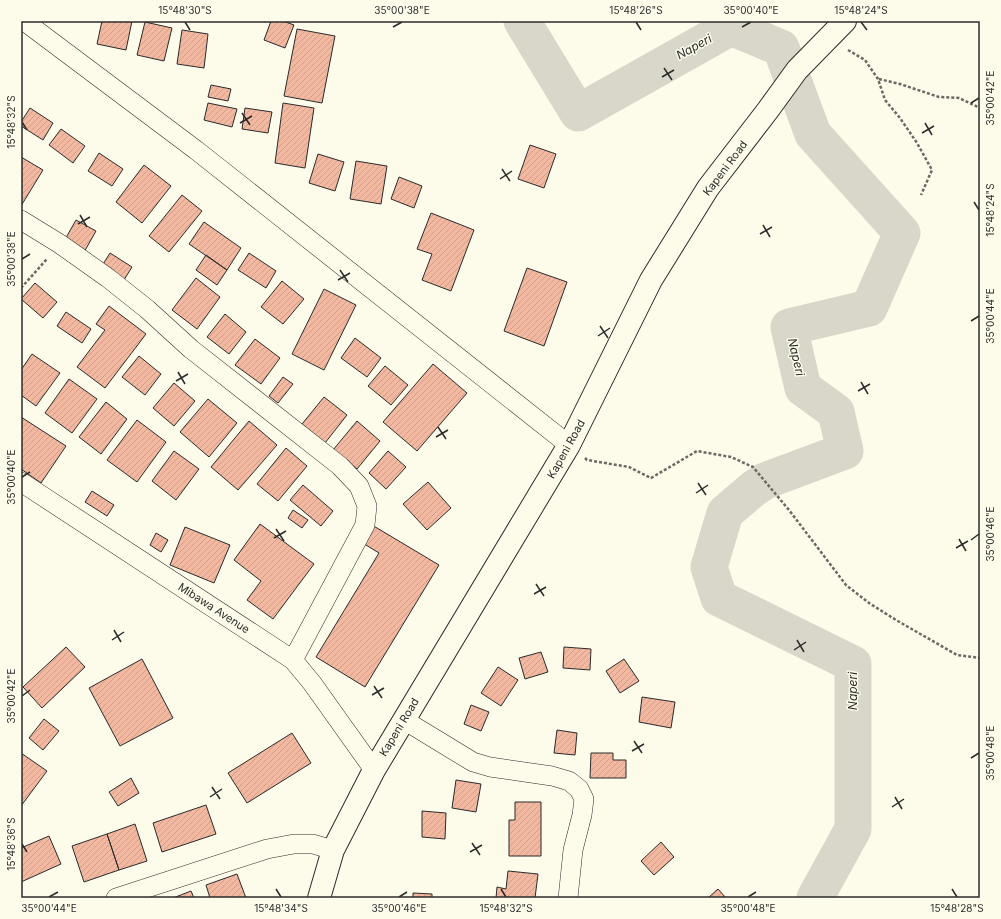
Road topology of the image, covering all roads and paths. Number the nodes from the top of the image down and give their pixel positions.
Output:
1 (24, 21) edge
2 (845, 21) edge
3 (828, 38) junction
4 (878, 79) junction
5 (980, 108) edge
6 (921, 196) dead end
7 (21, 220) edge
8 (60, 244) junction
9 (21, 288) edge
10 (569, 445) junction
11 (21, 482) edge
12 (980, 658) edge
13 (293, 660) junction
14 (404, 720) junction
15 (374, 770) junction
16 (333, 850) junction
17 (116, 898) edge
18 (319, 898) edge
19 (568, 898) edge

1 - 10 street
2 - 3 main road, Kapeni Road
3 - 4 path
3 - 10 main road, Kapeni Road
4 - 5 path
4 - 6 path
7 - 8 street
8 - 9 path
8 - 13 street
10 - 12 path
10 - 14 main road, Kapeni Road
11 - 13 street, Mibawa Avenue
13 - 15 street, Mibawa Avenue
14 - 15 main road, Kapeni Road
14 - 19 street
15 - 16 main road, Kapeni Road
16 - 17 street
16 - 18 main road, Kapeni Road

